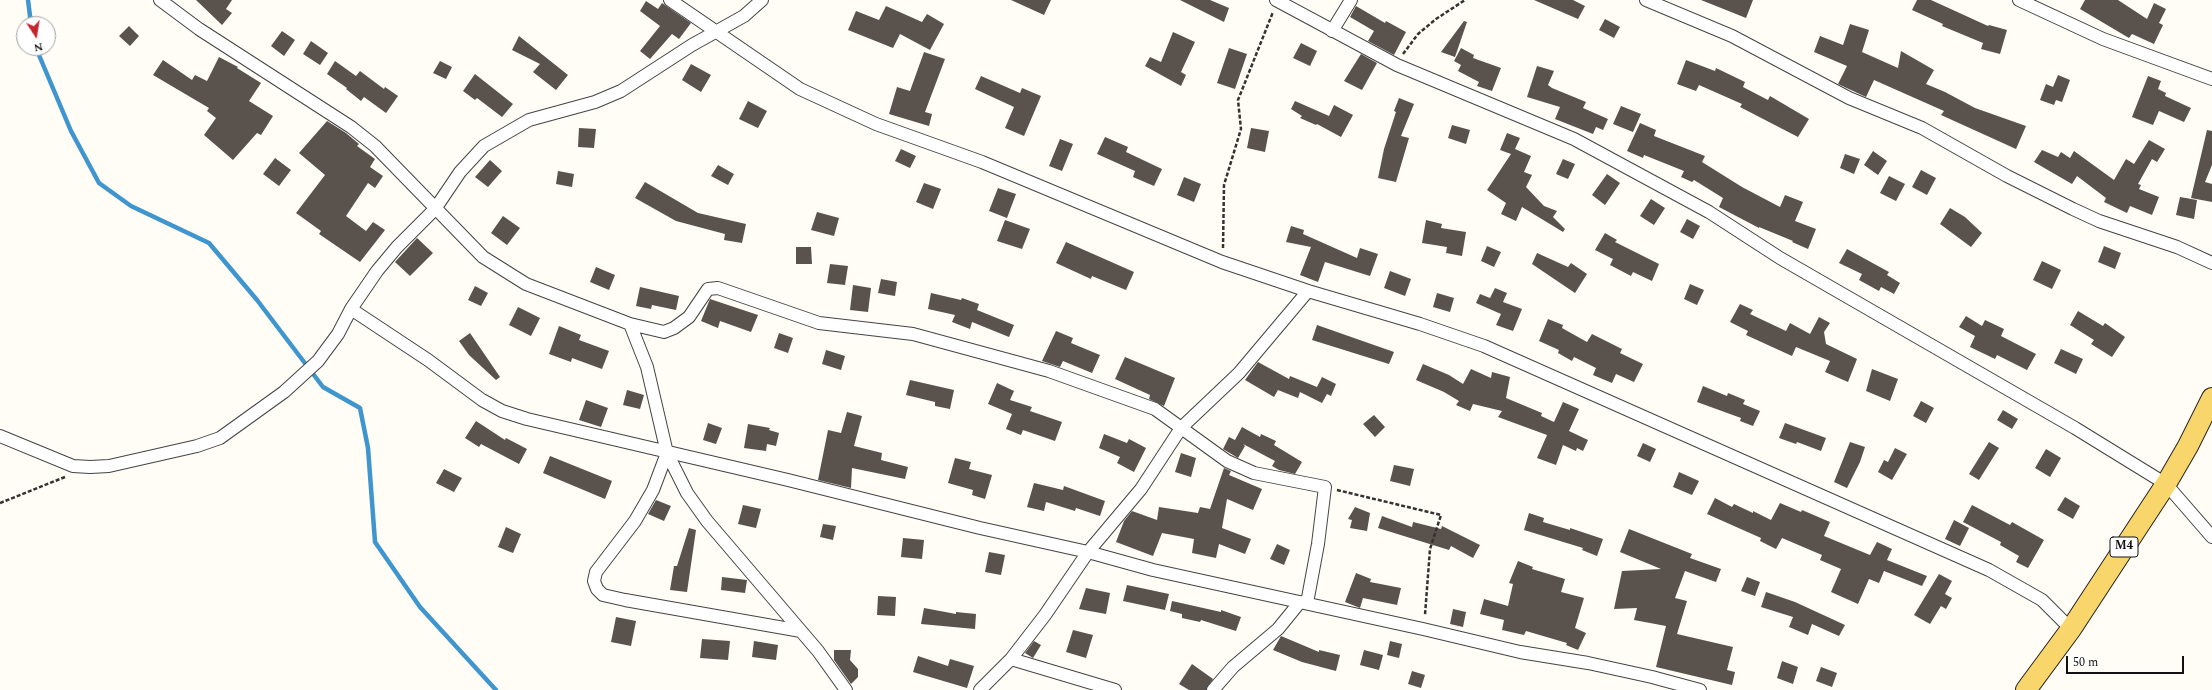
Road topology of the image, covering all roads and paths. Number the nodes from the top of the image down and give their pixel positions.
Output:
1 (160, 0) edge
2 (670, 0) edge
3 (762, 0) edge
4 (1277, 0) edge
5 (1351, 0) edge
6 (1465, 0) edge
7 (1646, 0) edge
8 (2019, 0) edge
9 (718, 31) junction
10 (1332, 31) junction
11 (1397, 65) junction
12 (2212, 79) edge
13 (435, 209) junction
14 (1222, 262) junction
15 (2212, 263) edge
16 (1308, 291) junction
17 (351, 310) junction
18 (630, 324) junction
19 (2212, 398) edge
20 (1181, 428) junction
21 (0, 436) edge
22 (666, 453) junction
23 (90, 467) junction
24 (2166, 484) junction
25 (1325, 487) junction
26 (0, 503) edge
27 (2212, 537) edge
28 (1088, 552) junction
29 (1303, 602) junction
30 (1423, 629) junction
31 (2071, 629) junction
32 (801, 631) junction
33 (1011, 659) junction
34 (846, 690) edge
35 (980, 690) edge
36 (1115, 690) edge
37 (1213, 690) edge
38 (1700, 690) edge
39 (2026, 690) edge

1 - 13 street
2 - 9 street
3 - 9 street
4 - 10 street
4 - 14 path
5 - 10 street
6 - 11 path
7 - 15 street
8 - 12 street
9 - 13 street
9 - 14 street
10 - 11 street
11 - 24 street
13 - 17 street
13 - 18 street
14 - 16 street
16 - 20 street
16 - 31 street
17 - 22 street
17 - 23 street
18 - 20 street
18 - 22 street
19 - 24 main road, M4
20 - 25 street
20 - 28 street
21 - 23 street
22 - 28 street
22 - 32 street
22 - 32 street
23 - 26 path
24 - 27 street
24 - 31 main road, M4
25 - 29 street
25 - 30 path
28 - 29 street
28 - 33 street
29 - 30 street
29 - 37 street
30 - 38 street
31 - 39 main road, M4
32 - 34 street
33 - 35 street
33 - 36 street

